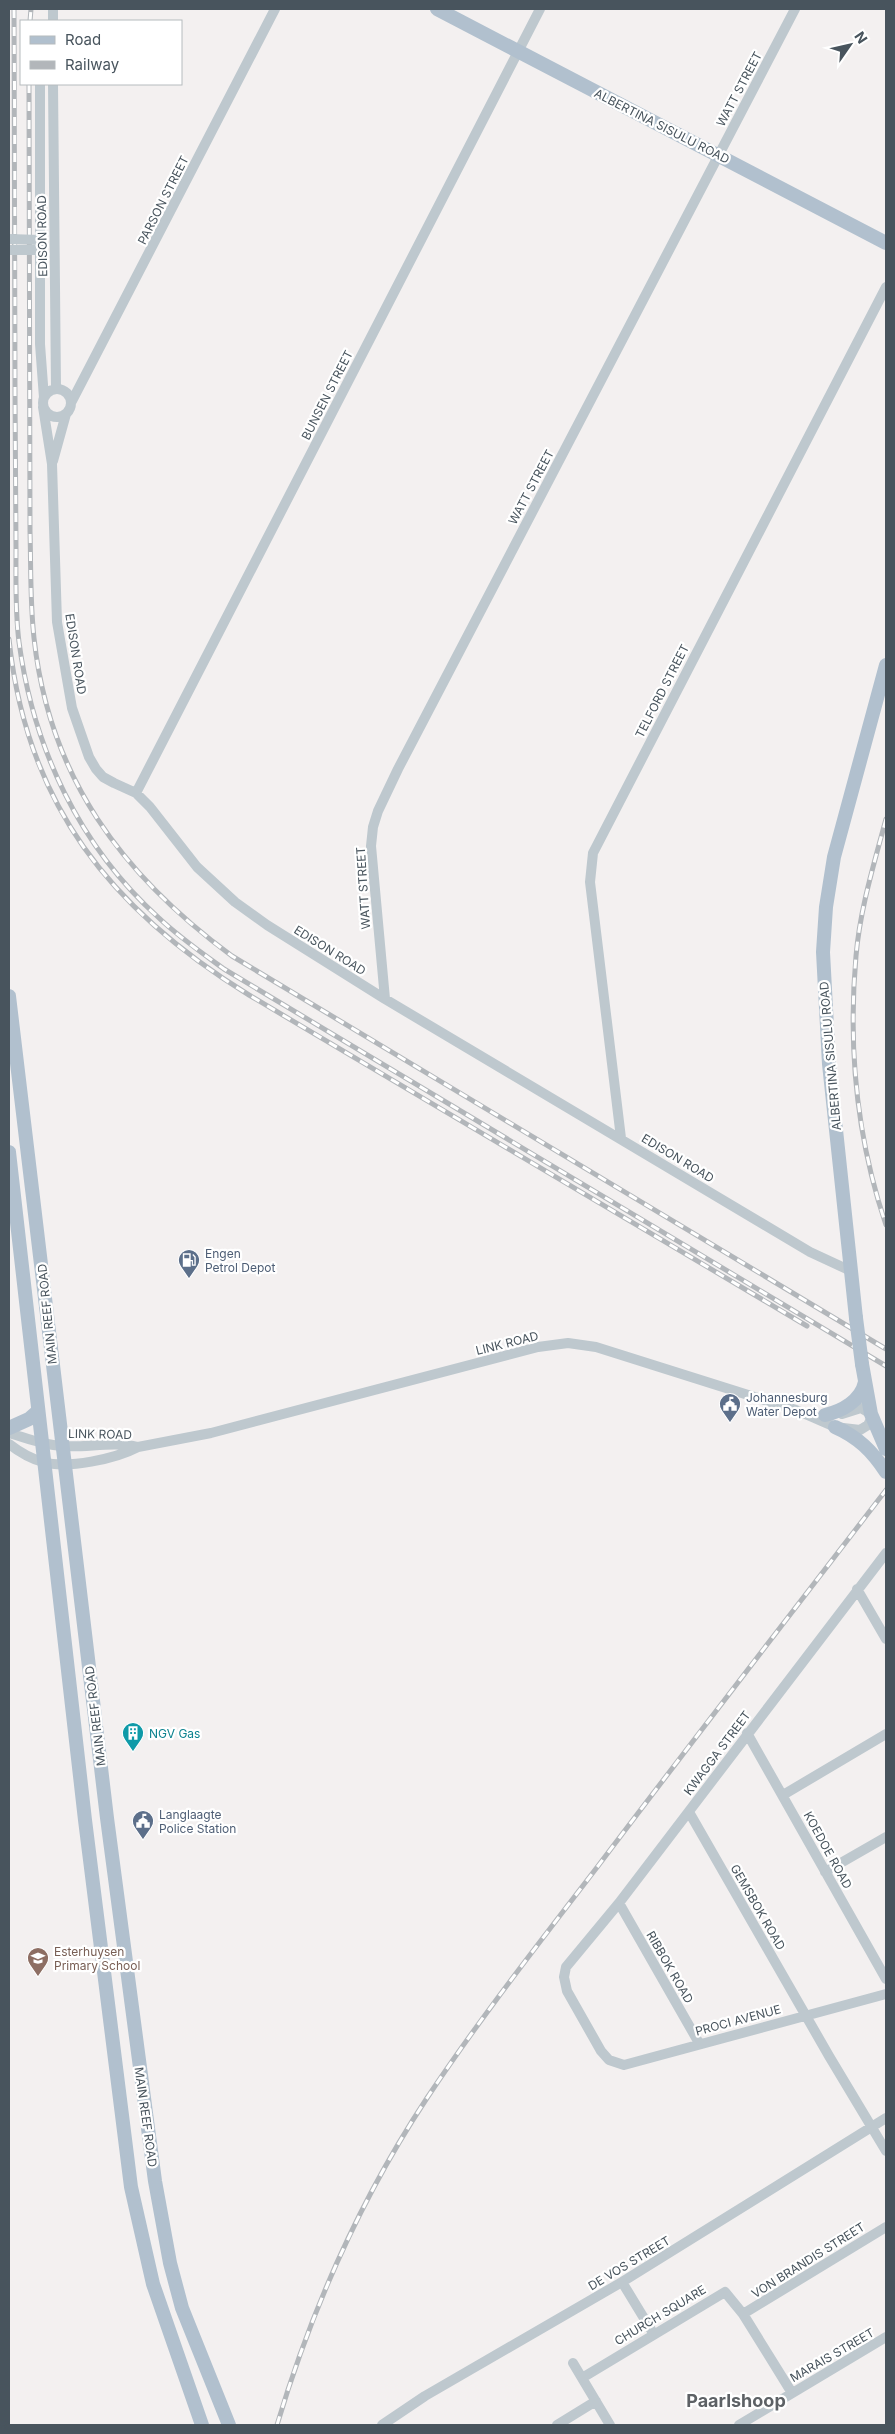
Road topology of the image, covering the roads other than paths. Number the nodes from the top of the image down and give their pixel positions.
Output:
1 (275, 9) edge
2 (437, 9) edge
3 (540, 9) edge
4 (796, 9) edge
5 (518, 51) junction
6 (40, 85) edge
7 (53, 85) edge
8 (718, 156) junction
9 (9, 239) edge
10 (886, 243) edge
11 (40, 245) junction
12 (9, 250) edge
13 (886, 287) edge
14 (41, 362) junction
15 (84, 380) junction
16 (57, 389) junction
17 (72, 401) junction
18 (44, 402) junction
19 (66, 414) junction
20 (52, 464) junction
21 (886, 665) edge
22 (136, 792) junction
23 (9, 996) edge
24 (385, 999) junction
25 (9, 1000) edge
26 (621, 1138) junction
27 (9, 1152) edge
28 (851, 1271) junction
29 (865, 1382) junction
30 (796, 1410) junction
31 (38, 1411) junction
32 (825, 1415) junction
33 (871, 1416) junction
34 (835, 1427) junction
35 (9, 1428) edge
36 (9, 1433) edge
37 (41, 1443) junction
38 (9, 1444) edge
39 (61, 1446) junction
40 (138, 1448) junction
41 (886, 1450) edge
42 (43, 1462) junction
43 (63, 1465) junction
44 (886, 1472) edge
45 (886, 1553) edge
46 (857, 1589) junction
47 (886, 1639) edge
48 (747, 1733) junction
49 (886, 1734) edge
50 (782, 1795) junction
51 (689, 1812) junction
52 (886, 1837) edge
53 (825, 1872) junction
54 (117, 1896) junction
55 (94, 1898) junction
56 (619, 1903) junction
57 (124, 1947) junction
58 (101, 1951) junction
59 (886, 1979) edge
60 (886, 1994) edge
61 (806, 2015) junction
62 (699, 2043) junction
63 (601, 2051) joint
64 (886, 2118) edge
65 (872, 2127) junction
66 (886, 2151) edge
67 (886, 2227) edge
68 (622, 2282) junction
69 (743, 2314) junction
70 (653, 2333) junction
71 (886, 2337) edge
72 (573, 2363) dead end
73 (582, 2378) junction
74 (792, 2393) junction
75 (596, 2401) junction
76 (202, 2425) edge
77 (229, 2425) edge
78 (382, 2425) edge
79 (557, 2425) edge
80 (610, 2425) edge
81 (739, 2425) edge

1 - 15 street, PARSON STREET
2 - 5 main road, ALBERTINA SISULU ROAD
3 - 5 street, BUNSEN STREET
4 - 8 street, WATT STREET
5 - 8 main road, ALBERTINA SISULU ROAD
5 - 22 street, BUNSEN STREET
6 - 11 street, EDISON ROAD
7 - 16 street, EDISON ROAD
8 - 10 main road, ALBERTINA SISULU ROAD
8 - 24 street, WATT STREET
9 - 11 street, bridge
11 - 12 street, bridge
11 - 14 street, EDISON ROAD
13 - 26 street, TELFORD STREET
14 - 16 street
14 - 18 street, EDISON ROAD
15 - 16 street
15 - 17 street, PARSON STREET
16 - 17 street
16 - 18 street
17 - 19 street, PARSON STREET
18 - 19 street
18 - 20 street, EDISON ROAD
19 - 20 street, EDISON ROAD
20 - 22 street, EDISON ROAD
21 - 28 main road, ALBERTINA SISULU ROAD
22 - 24 street, EDISON ROAD
23 - 25 main road, MAIN REEF ROAD
24 - 26 street, EDISON ROAD
25 - 39 main road, MAIN REEF ROAD
26 - 28 street, EDISON ROAD
27 - 31 main road, MAIN REEF ROAD
28 - 29 main road, ALBERTINA SISULU ROAD, bridge
29 - 32 main road
29 - 33 main road, ALBERTINA SISULU ROAD
30 - 32 street
30 - 34 street, LINK ROAD
30 - 40 street, LINK ROAD
31 - 35 main road
31 - 37 main road, MAIN REEF ROAD
32 - 33 street
33 - 34 street, LINK ROAD
33 - 41 main road, ALBERTINA SISULU ROAD
34 - 44 main road
36 - 37 street, LINK ROAD
37 - 39 street, LINK ROAD
37 - 42 main road, MAIN REEF ROAD
38 - 42 street, LINK ROAD
39 - 40 street, LINK ROAD
39 - 43 main road, MAIN REEF ROAD
40 - 43 street, LINK ROAD
42 - 43 street, LINK ROAD
42 - 55 main road, MAIN REEF ROAD
43 - 54 main road, MAIN REEF ROAD
45 - 46 street, KWAGGA STREET
46 - 47 street
46 - 48 street, KWAGGA STREET
48 - 50 street, KOEDOE ROAD
48 - 51 street, KWAGGA STREET
49 - 50 street
50 - 53 street, KOEDOE ROAD
51 - 56 street, KWAGGA STREET
51 - 61 street, GEMSBOK ROAD
52 - 53 street
53 - 59 street, KOEDOE ROAD
54 - 55 main road
54 - 57 main road, MAIN REEF ROAD
55 - 58 main road, MAIN REEF ROAD
56 - 62 street, RIBBOK ROAD
56 - 63 street, KWAGGA STREET
57 - 58 main road
57 - 77 main road, MAIN REEF ROAD
58 - 76 main road, MAIN REEF ROAD
60 - 61 street, PROCI AVENUE
61 - 62 street, PROCI AVENUE
61 - 65 street, GEMSBOK ROAD
62 - 63 street, PROCI AVENUE
64 - 65 street, DE VOS STREET
65 - 66 street, GEMSBOK ROAD
65 - 68 street, DE VOS STREET
67 - 69 street, VON BRANDIS STREET
68 - 70 street
68 - 78 street, DE VOS STREET
69 - 70 street, CHURCH SQUARE
69 - 74 street, CHURCH SQUARE
70 - 73 street, CHURCH SQUARE
71 - 74 street, MARAIS STREET
72 - 73 street
73 - 75 street
74 - 81 street, MARAIS STREET
75 - 79 street
75 - 80 street

